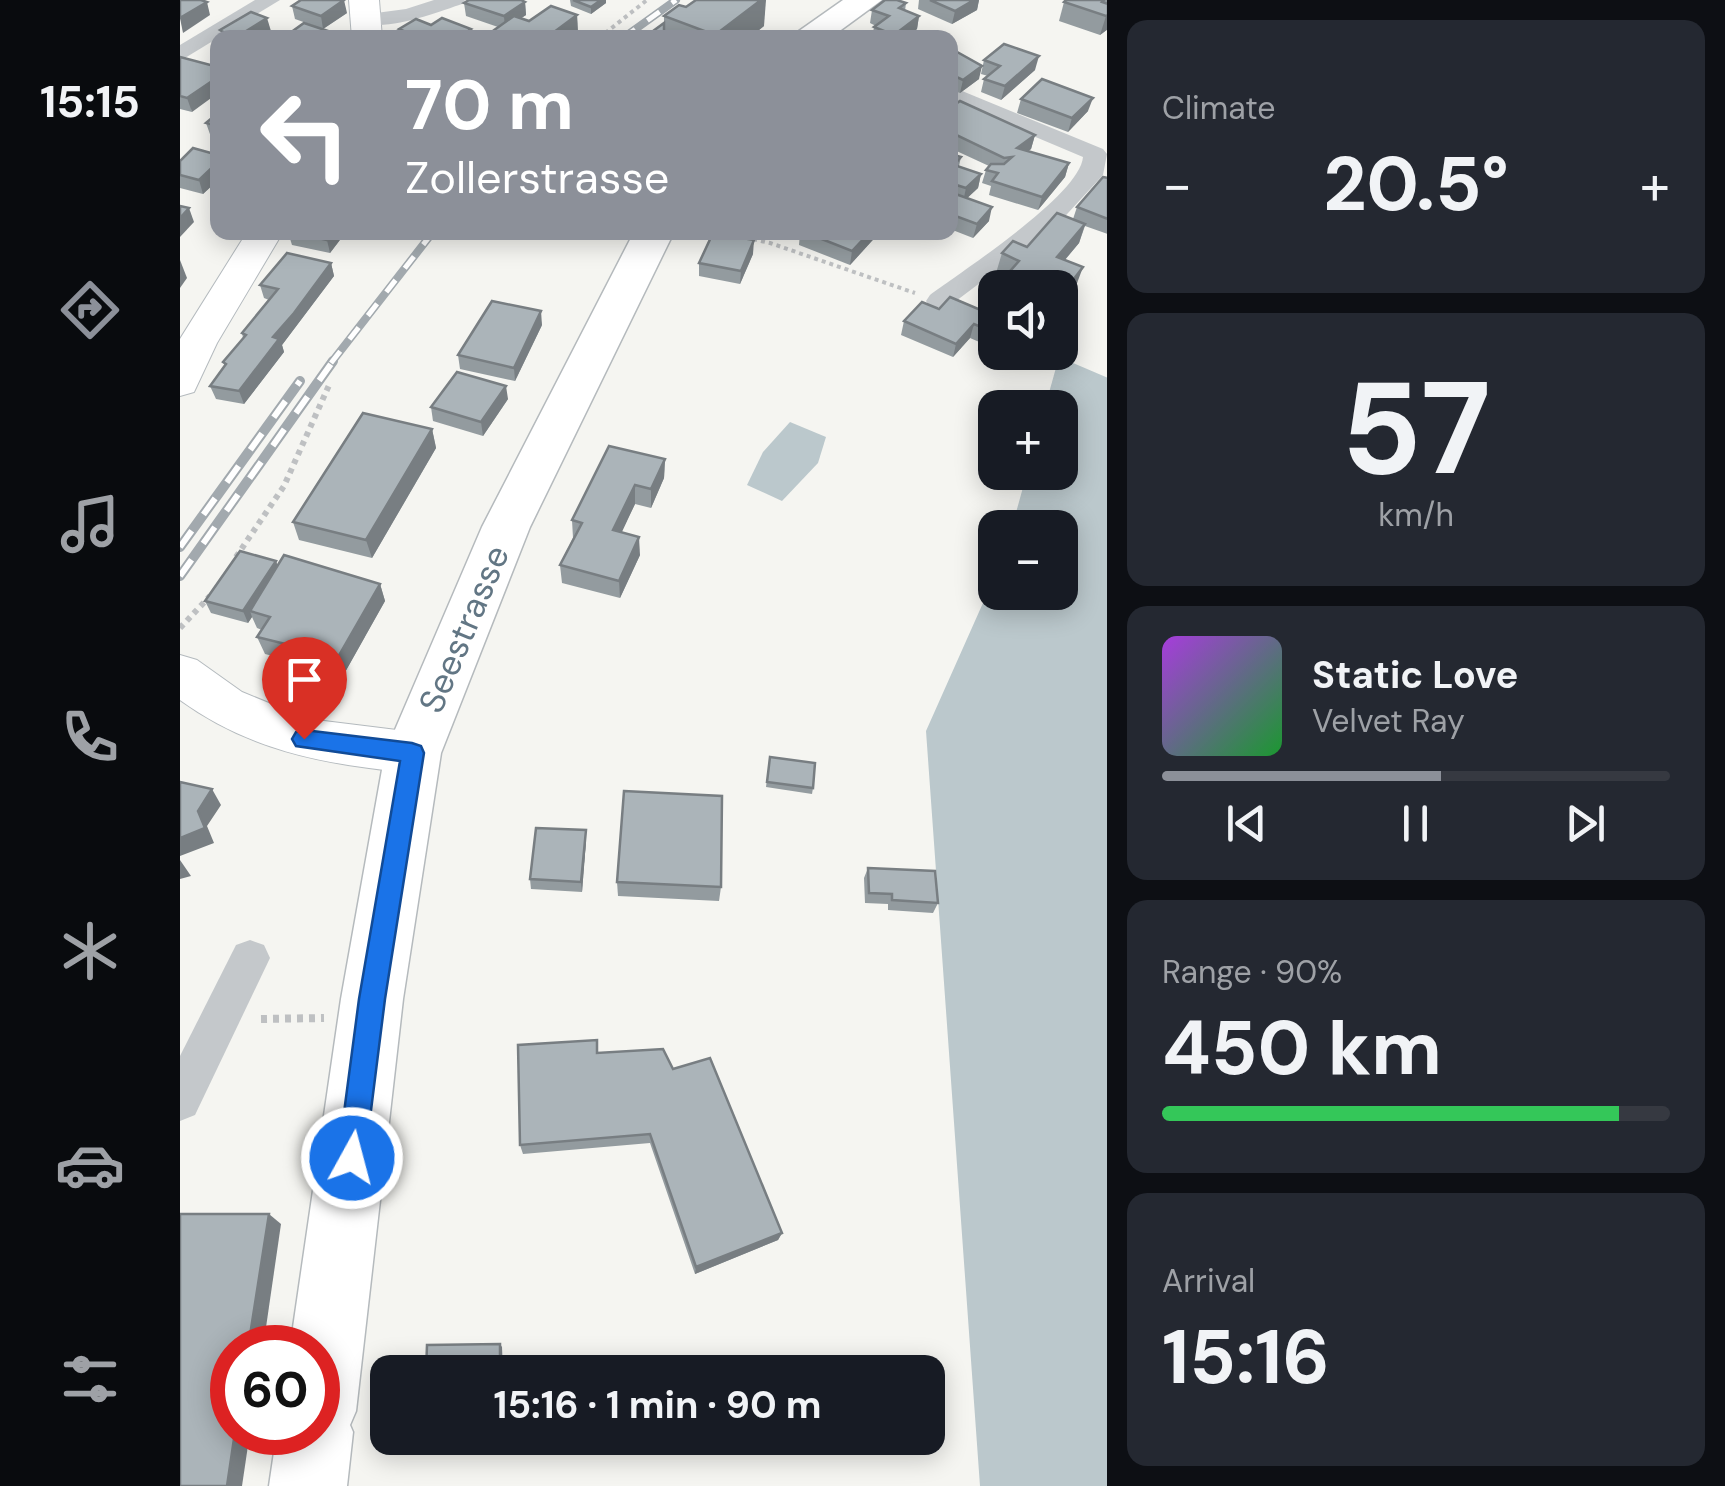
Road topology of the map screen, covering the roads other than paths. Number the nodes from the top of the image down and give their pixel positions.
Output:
1 (270, 0) edge
2 (455, 0) edge
3 (866, 0) edge
4 (366, 19) edge
5 (220, 30) edge
6 (822, 30) edge
7 (210, 36) edge
8 (180, 54) edge
9 (958, 96) edge
10 (260, 240) edge
11 (650, 240) edge
12 (939, 301) road end
13 (180, 382) edge
14 (180, 674) edge
15 (412, 753) junction
16 (250, 958) dead end
17 (180, 1100) edge
18 (329, 1325) edge
19 (312, 1455) edge
20 (308, 1486) edge

1 - 5 street
2 - 4 street
3 - 6 main road
7 - 8 street
9 - 12 street
10 - 13 street
11 - 15 main road, Seestrasse
14 - 15 street
15 - 18 main road, Seestrasse
16 - 17 street
19 - 20 main road

